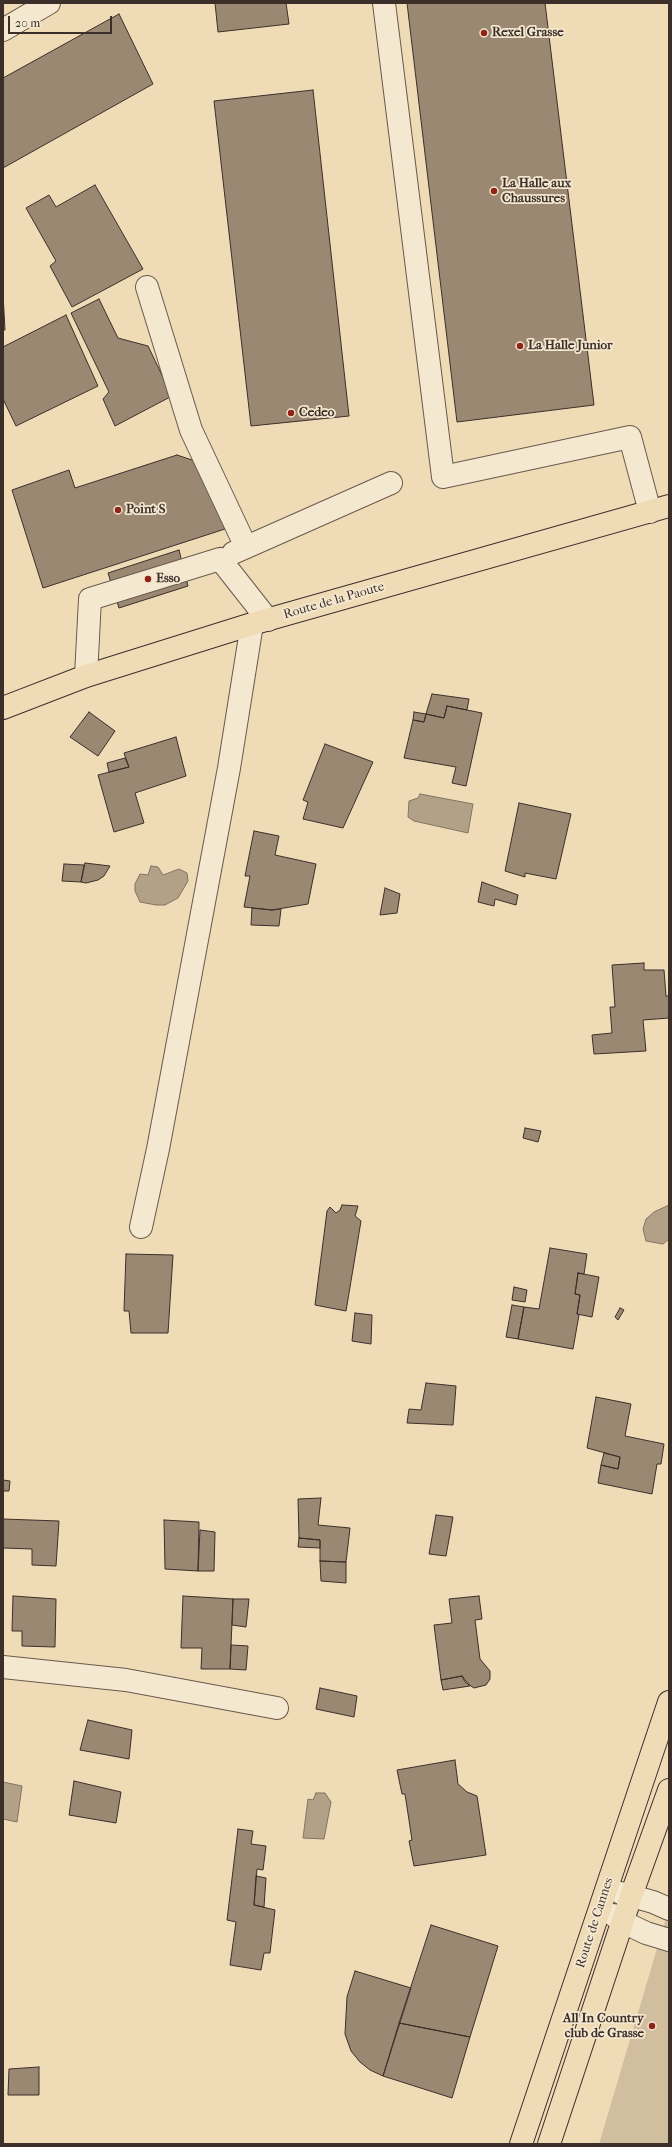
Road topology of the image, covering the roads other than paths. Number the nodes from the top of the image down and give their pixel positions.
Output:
1 (49, 3) edge
2 (384, 3) edge
3 (3, 30) edge
4 (147, 287) dead end
5 (391, 483) dead end
6 (659, 509) edge
7 (246, 547) junction
8 (220, 559) junction
9 (260, 622) junction
10 (86, 676) junction
11 (3, 708) edge
12 (141, 1227) dead end
13 (3, 1667) edge
14 (669, 1702) edge
15 (277, 1708) dead end
16 (669, 1750) edge
17 (669, 1790) edge
18 (626, 1894) junction
19 (669, 1909) edge
20 (618, 1919) junction
21 (669, 1940) edge
22 (522, 2144) edge
23 (549, 2144) edge

1 - 3 street
2 - 6 street
4 - 7 street
5 - 7 street
6 - 9 main road, Route de la Paoute
7 - 8 street
8 - 9 street
8 - 10 street
9 - 10 main road, Route de la Paoute
9 - 12 street
10 - 11 main road, Route de la Paoute
13 - 15 street
14 - 22 main road, Route de Cannes
16 - 18 main road
17 - 18 main road, Route de Cannes
18 - 19 street
18 - 20 main road
20 - 21 street
20 - 22 main road
20 - 23 main road, Route de Cannes

